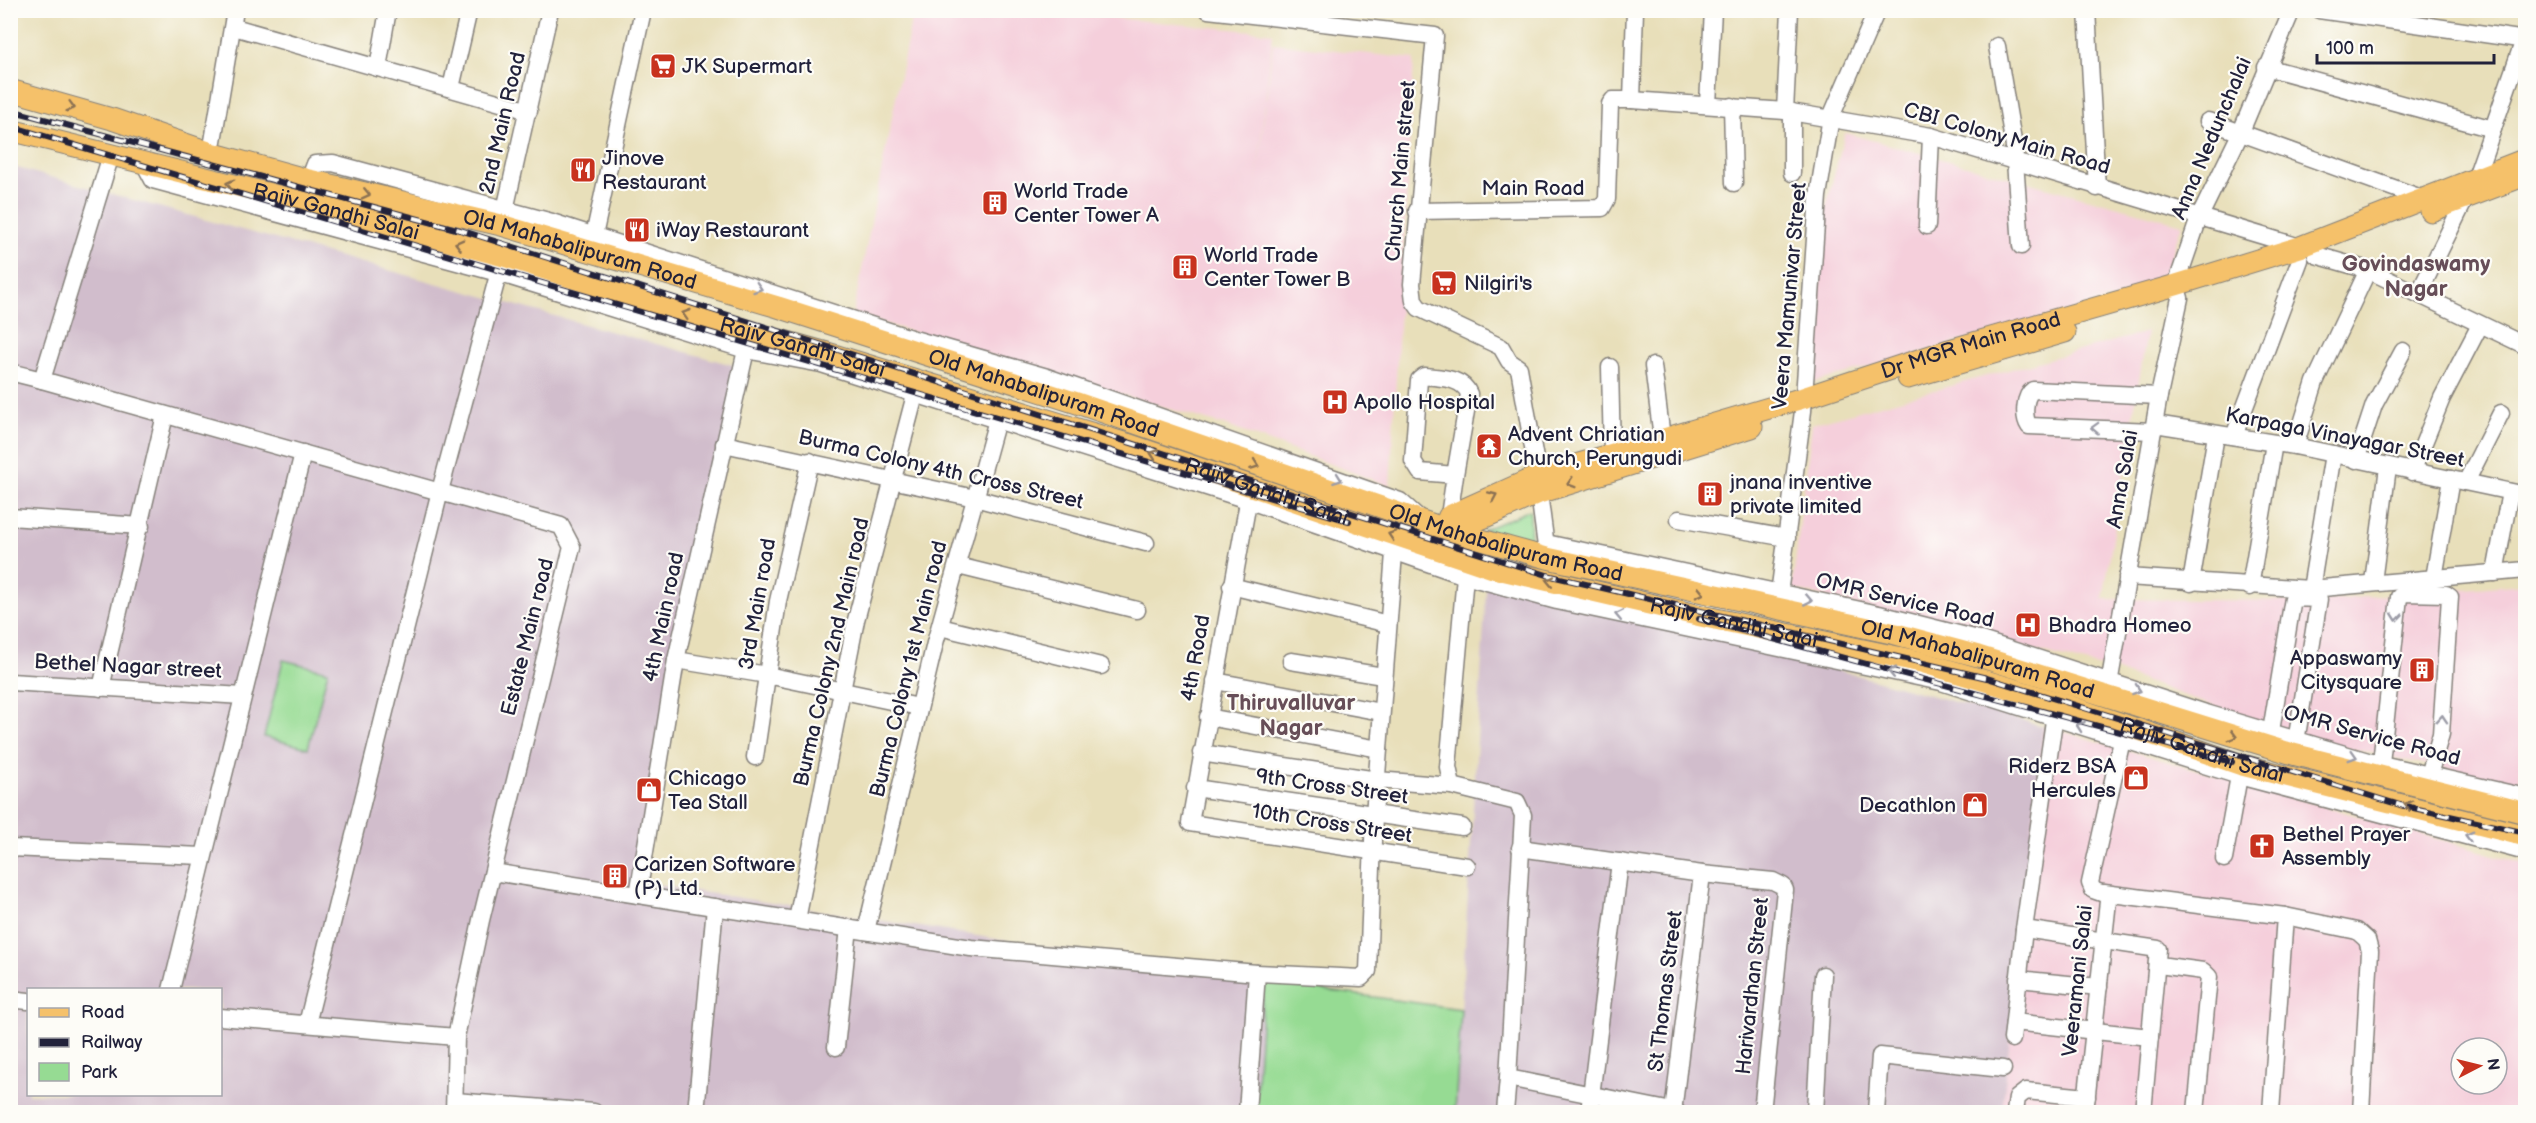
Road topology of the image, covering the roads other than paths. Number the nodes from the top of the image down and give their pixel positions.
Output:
1 (388, 10) edge
2 (469, 10) edge
3 (550, 10) edge
4 (643, 10) edge
5 (1208, 10) edge
6 (1635, 10) edge
7 (1713, 10) edge
8 (1790, 10) edge
9 (1876, 10) edge
10 (2087, 10) edge
11 (2292, 10) edge
12 (2319, 10) edge
13 (235, 19) edge
14 (2525, 40) edge
15 (1997, 46) dead end
16 (2266, 67) junction
17 (378, 68) junction
18 (451, 88) junction
19 (10, 90) edge
20 (1626, 99) junction
21 (1708, 104) junction
22 (1732, 106) junction
23 (529, 111) junction
24 (1788, 111) junction
25 (1831, 117) junction
26 (2208, 121) dead end
27 (2493, 129) junction
28 (10, 130) edge
29 (2240, 134) junction
30 (1931, 136) junction
31 (211, 153) junction
32 (111, 155) junction
33 (2526, 159) edge
34 (2015, 162) junction
35 (1792, 173) dead end
36 (2526, 175) edge
37 (2475, 177) junction
38 (309, 180) junction
39 (1734, 183) dead end
40 (2097, 188) junction
41 (2466, 197) junction
42 (2424, 198) junction
43 (505, 210) junction
44 (1417, 211) junction
45 (2199, 218) junction
46 (1927, 226) dead end
47 (593, 243) junction
48 (2021, 246) dead end
49 (2305, 254) junction
50 (501, 264) junction
51 (2368, 270) junction
52 (2178, 292) junction
53 (2419, 293) junction
54 (2480, 325) junction
55 (2526, 346) edge
56 (909, 349) junction
57 (746, 350) junction
58 (2403, 351) dead end
59 (831, 361) junction
60 (1653, 366) dead end
61 (1610, 367) dead end
62 (10, 372) edge
63 (900, 376) junction
64 (42, 380) junction
65 (915, 395) junction
66 (2159, 396) junction
67 (1803, 405) junction
68 (2501, 413) dead end
69 (165, 415) junction
70 (997, 420) junction
71 (2154, 427) junction
72 (2216, 435) junction
73 (2234, 436) junction
74 (1662, 438) junction
75 (2274, 443) junction
76 (724, 444) junction
77 (1223, 445) junction
78 (2295, 446) junction
79 (303, 453) junction
80 (1612, 453) junction
81 (2333, 454) junction
82 (810, 460) junction
83 (2356, 460) junction
84 (2388, 467) junction
85 (2412, 472) junction
86 (1455, 475) junction
87 (2459, 481) junction
88 (893, 482) junction
89 (1539, 484) junction
90 (440, 491) junction
91 (2520, 491) edge
92 (1249, 494) junction
93 (975, 498) junction
94 (10, 517) edge
95 (1679, 519) dead end
96 (1444, 525) junction
97 (141, 526) junction
98 (1787, 538) junction
99 (1146, 543) dead end
100 (1546, 551) junction
101 (1394, 553) junction
102 (1444, 553) junction
103 (958, 566) junction
104 (2526, 570) edge
105 (2495, 573) junction
106 (1465, 576) junction
107 (2127, 577) junction
108 (2434, 578) junction
109 (2373, 582) junction
110 (2191, 583) junction
111 (1231, 586) junction
112 (2250, 587) junction
113 (2311, 589) junction
114 (1779, 594) junction
115 (1137, 610) dead end
116 (1388, 624) junction
117 (940, 627) junction
118 (676, 660) junction
119 (1291, 661) dead end
120 (1101, 666) dead end
121 (767, 675) junction
122 (1383, 676) junction
123 (1215, 681) junction
124 (10, 682) edge
125 (101, 688) junction
126 (2108, 689) junction
127 (842, 691) junction
128 (243, 696) junction
129 (919, 707) junction
130 (2055, 709) junction
131 (1381, 712) junction
132 (1208, 717) junction
133 (2271, 731) junction
134 (2123, 732) junction
135 (2295, 747) junction
136 (1379, 749) junction
137 (1201, 753) junction
138 (755, 757) dead end
139 (2381, 763) junction
140 (2239, 776) junction
141 (2429, 776) junction
142 (1377, 780) junction
143 (1452, 786) junction
144 (1195, 788) junction
145 (2526, 797) edge
146 (2526, 813) edge
147 (1374, 815) junction
148 (1190, 822) joint
149 (1462, 827) dead end
150 (2526, 836) edge
151 (10, 848) edge
152 (1520, 848) junction
153 (1372, 852) junction
154 (2526, 852) edge
155 (203, 856) junction
156 (2224, 858) dead end
157 (1620, 862) junction
158 (1467, 866) dead end
159 (493, 872) junction
160 (1702, 874) junction
161 (2104, 892) junction
162 (638, 895) junction
163 (715, 907) junction
164 (2285, 916) junction
165 (797, 920) junction
166 (849, 928) junction
167 (2024, 929) junction
168 (867, 931) junction
169 (2104, 940) junction
170 (2159, 965) junction
171 (1257, 973) junction
172 (1823, 975) dead end
173 (2018, 979) junction
174 (2099, 987) junction
175 (171, 988) edge
176 (10, 999) edge
177 (27, 1001) edge
178 (222, 1017) edge
179 (2014, 1022) junction
180 (307, 1024) junction
181 (2094, 1031) junction
182 (456, 1037) junction
183 (2151, 1037) junction
184 (2012, 1039) dead end
185 (836, 1047) dead end
186 (2003, 1069) dead end
187 (1508, 1078) junction
188 (1591, 1093) junction
189 (2086, 1105) edge
190 (455, 1107) edge
191 (1675, 1112) edge
192 (594, 1113) edge
193 (696, 1113) edge
194 (1247, 1113) edge
195 (1505, 1113) edge
196 (1589, 1113) edge
197 (1762, 1113) edge
198 (1815, 1113) edge
199 (1876, 1113) edge
200 (2015, 1113) edge
201 (2143, 1113) edge
202 (2196, 1113) edge
203 (2271, 1113) edge
204 (2361, 1113) edge

1 - 17 street
2 - 18 street
3 - 23 street, 2nd Main Road
4 - 47 street
5 - 44 street, Church Main street
6 - 20 street
7 - 21 street
8 - 24 street
9 - 25 street, Veera Mamunivar Street
10 - 40 street
11 - 16 street, Anna Nedunchalai
12 - 14 street
13 - 17 street
13 - 31 street
14 - 27 street
15 - 34 street
16 - 27 street
16 - 29 street, Anna Nedunchalai
17 - 18 street
18 - 23 street
19 -> 31 main road
20 - 21 street, CBI Colony Main Road
20 - 44 street, Main Road
21 - 22 street, CBI Colony Main Road
22 - 24 street, CBI Colony Main Road
22 - 39 street
23 - 43 street, 2nd Main Road
24 - 25 street, CBI Colony Main Road
24 - 35 street
25 - 30 street, CBI Colony Main Road
25 - 67 street, Veera Mamunivar Street
26 - 29 street
27 - 37 street
28 - 32 main road, Rajiv Gandhi Salai
29 - 42 street
29 - 45 street, Anna Nedunchalai
30 - 34 street, CBI Colony Main Road
30 - 46 street
31 - 38 main road, Old Mahabalipuram Road
50 -> 32 main road, Rajiv Gandhi Salai
32 - 64 street
33 - 37 main road, Dr MGR Main Road
34 - 40 street, CBI Colony Main Road
34 - 48 street
36 - 41 main road, Dr MGR Main Road
37 - 41 street
37 - 42 main road, Dr MGR Main Road
38 - 43 street
38 -> 47 main road, Old Mahabalipuram Road
40 - 45 street, CBI Colony Main Road
41 - 49 main road, Dr MGR Main Road
41 - 53 street
42 - 49 main road, Dr MGR Main Road
43 - 47 street
44 - 89 street, Church Main street
45 - 49 street, CBI Colony Main Road
45 - 52 street, Anna Nedunchalai
47 - 56 main road, Old Mahabalipuram Road
47 -> 77 street
49 - 51 street, CBI Colony Main Road
49 - 52 main road, Dr MGR Main Road
49 - 73 street
50 - 57 street
59 -> 50 main road, Rajiv Gandhi Salai
50 - 90 street
51 - 53 street, CBI Colony Main Road
51 - 78 street
52 - 66 street, Anna Salai
52 - 67 main road, Dr MGR Main Road
53 - 54 street, CBI Colony Main Road
54 - 55 street, CBI Colony Main Road
54 - 85 street
56 - 63 main road
56 - 77 main road, Old Mahabalipuram Road
57 - 59 street
57 - 76 street, 4th Main road
58 - 83 street
59 - 63 main road, Rajiv Gandhi Salai
59 - 65 street
60 - 74 street
61 - 80 street
62 - 64 street, Estate Main road
92 -> 63 main road, Rajiv Gandhi Salai
64 - 69 street, Estate Main road
65 - 70 street
65 - 88 street, Burma Colony 2nd Main road
66 - 71 street, Anna Salai
71 -> 66 street, Karpaga Vinayagar Street
67 - 74 main road, Dr MGR Main Road
67 -> 89 main road, Dr MGR Main Road
67 - 98 street, Veera Mamunivar Street
68 - 87 street
69 - 79 street, Estate Main road
69 - 97 street
70 - 92 street
70 - 93 street, Burma Colony 1st Main road
71 - 72 street, Karpaga Vinayagar Street
71 - 107 street, Anna Salai
72 - 73 street, Karpaga Vinayagar Street
72 - 110 street
73 - 75 street, Karpaga Vinayagar Street
74 - 80 main road, Dr MGR Main Road
75 - 78 street, Karpaga Vinayagar Street
75 - 112 street
76 - 82 street, Burma Colony 4th Cross Street
76 - 118 street, 4th Main road
77 -> 96 main road, Old Mahabalipuram Road
78 - 81 street, Karpaga Vinayagar Street
79 - 90 street, Estate Main road
79 - 128 street
80 - 89 main road, Dr MGR Main Road
81 - 83 street, Karpaga Vinayagar Street
81 - 113 street
82 - 88 street, Burma Colony 4th Cross Street
82 - 121 street, 3rd Main road
83 - 84 street, Karpaga Vinayagar Street
84 - 85 street, Karpaga Vinayagar Street
84 - 109 street
85 - 87 street, Karpaga Vinayagar Street
86 - 86 street
86 - 96 street
87 - 91 street, Karpaga Vinayagar Street
87 - 108 street
88 - 93 street, Burma Colony 4th Cross Street
88 - 127 street, Burma Colony 2nd Main road
89 - 96 main road, Dr MGR Main Road
89 - 100 street, Church Main street
90 - 159 street, Estate Main road
90 - 180 street
91 - 105 street
92 - 101 street
102 -> 92 main road, Rajiv Gandhi Salai
92 - 111 street, 4th Road
93 - 99 street, Burma Colony 4th Cross Street
93 - 103 street, Burma Colony 1st Main road
94 - 97 street
95 - 98 street
96 - 100 main road, Old Mahabalipuram Road
96 - 102 main road
97 - 125 street
98 - 114 street, Veera Mamunivar Street
100 - 114 street, OMR Service Road
100 -> 126 main road, Old Mahabalipuram Road
101 - 106 street
101 - 116 street
130 -> 102 main road, Rajiv Gandhi Salai
103 - 115 street
103 - 117 street, Burma Colony 1st Main road
104 - 105 street
105 - 108 street
130 -> 106 street
106 - 143 street
107 - 110 street
107 - 126 street, Anna Salai
108 - 109 street
109 - 113 street
110 - 112 street
111 - 116 street
111 - 123 street, 4th Road
112 - 113 street
114 -> 126 street, OMR Service Road
116 - 122 street
117 - 120 street
117 - 129 street, Burma Colony 1st Main road
118 - 121 street
118 - 162 street, 4th Main road
119 - 122 street
121 - 127 street
121 - 138 street, 3rd Main road
122 - 131 street
123 - 131 street
123 - 132 street, 4th Road
124 - 125 street, Bethel Nagar street
125 - 128 street, Bethel Nagar street
126 -> 133 street, OMR Service Road
126 -> 135 main road, Old Mahabalipuram Road
127 - 129 street
127 - 165 street, Burma Colony 2nd Main road
128 - 155 street
129 - 168 street, Burma Colony 1st Main road
134 -> 130 main road, Rajiv Gandhi Salai
130 - 167 street
131 - 136 street
132 - 136 street
132 - 137 street, 4th Road
133 - 135 street, OMR Service Road
133 - 135 street
134 - 140 street
150 -> 134 main road, Rajiv Gandhi Salai
134 - 161 street, Veeramani Salai
135 -> 139 street, OMR Service Road
135 - 146 main road, Old Mahabalipuram Road
136 - 142 street
137 - 142 street
137 - 144 street, 4th Road
139 - 141 street, OMR Service Road
141 -> 139 street
154 -> 140 street
140 - 156 street
141 - 145 street, OMR Service Road
142 - 143 street
142 - 147 street
143 - 152 street
144 - 147 street, 9th Cross Street
144 - 148 street, 4th Road
147 - 149 street, 9th Cross Street
147 - 153 street
148 - 153 street, 10th Cross Street
151 - 155 street
152 - 157 street, Harivardhan Street
152 - 187 street
153 - 158 street, 10th Cross Street
153 - 171 street
155 - 175 street
157 - 160 street, Harivardhan Street
157 - 188 street
159 - 162 street
159 - 182 street, Estate Main road
160 - 191 street, St Thomas Street
160 - 197 street, Harivardhan Street
161 - 164 street
161 - 169 street, Veeramani Salai
162 - 163 street
163 - 165 street
163 - 193 street
164 - 203 street
164 - 204 street
165 - 166 street
166 - 168 street
166 - 185 street
167 - 169 street
167 - 173 street
168 - 171 street
169 - 170 street
169 - 174 street, Veeramani Salai
170 - 183 street
170 - 202 street
171 - 194 street
172 - 198 street
173 - 174 street
173 - 179 street
174 - 181 street, Veeramani Salai
176 - 177 street
178 - 180 street
179 - 181 street
179 - 184 street
180 - 182 street
181 - 183 street
181 - 189 street, Veeramani Salai
182 - 190 street, Estate Main road
183 - 201 street
186 - 199 street
187 - 188 street
187 - 195 street
188 - 191 street
188 - 196 street
189 - 200 street
190 - 192 street

